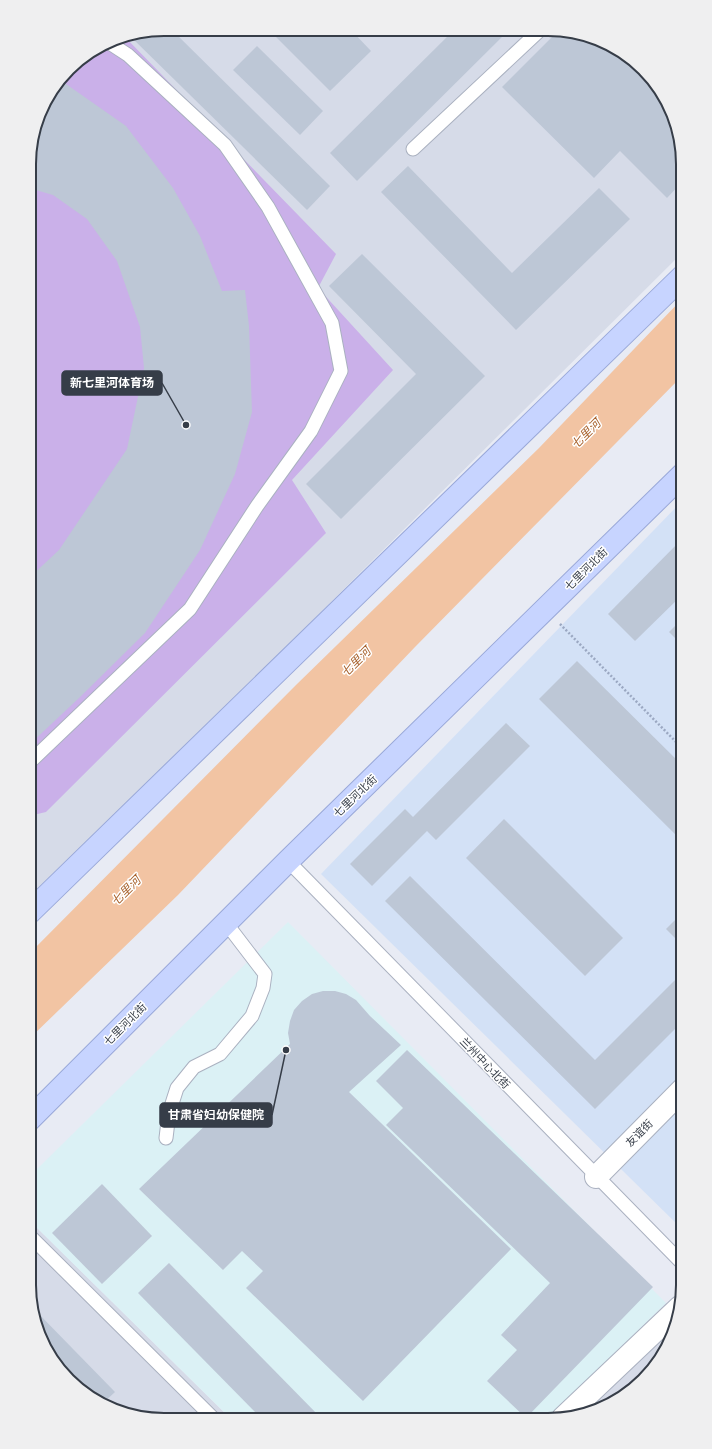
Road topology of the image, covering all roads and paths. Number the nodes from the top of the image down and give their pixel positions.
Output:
1 (534, 36) edge
2 (115, 46) edge
3 (413, 149) dead end
4 (676, 283) edge
5 (676, 481) edge
6 (545, 609) junction
7 (676, 742) edge
8 (36, 756) edge
9 (288, 861) junction
10 (36, 906) edge
11 (226, 924) junction
12 (676, 1096) edge
13 (36, 1113) edge
14 (166, 1138) dead end
15 (596, 1177) junction
16 (36, 1242) edge
17 (676, 1257) edge
18 (673, 1314) edge
19 (570, 1411) edge
20 (208, 1413) edge

1 - 3 lane
2 - 8 lane
4 - 10 street
5 - 6 street, 七里河北街
6 - 7 path
6 - 9 street, 七里河北街
9 - 11 street, 七里河北街
9 - 15 lane, 兰州中心北街
11 - 13 street, 七里河北街
11 - 14 lane
12 - 15 street, 友谊街
15 - 17 lane, 兰州中心北街
16 - 20 lane
18 - 19 street

